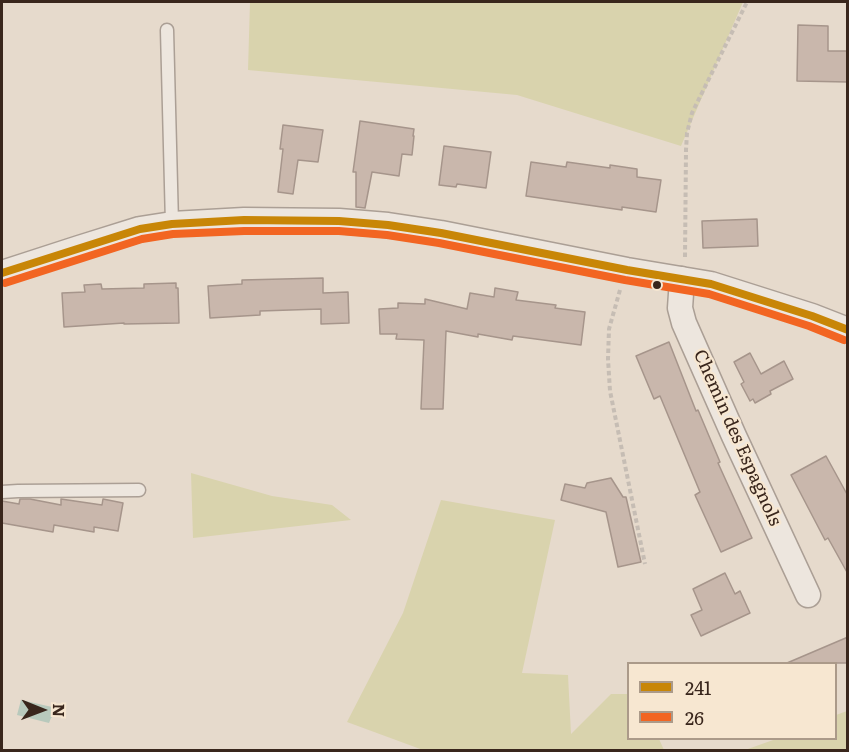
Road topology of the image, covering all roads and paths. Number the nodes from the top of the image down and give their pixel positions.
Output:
1 (747, 2) edge
2 (167, 30) dead end
3 (172, 224) junction
4 (627, 270) junction
5 (2, 273) edge
6 (681, 279) junction
7 (848, 330) edge
8 (139, 490) dead end
9 (2, 492) edge
10 (645, 564) dead end
11 (808, 595) dead end

1 - 6 path
2 - 3 lane
3 - 4 street
3 - 5 street
4 - 6 street
4 - 10 path
6 - 7 street
6 - 11 street, Chemin des Espagnols
8 - 9 lane

